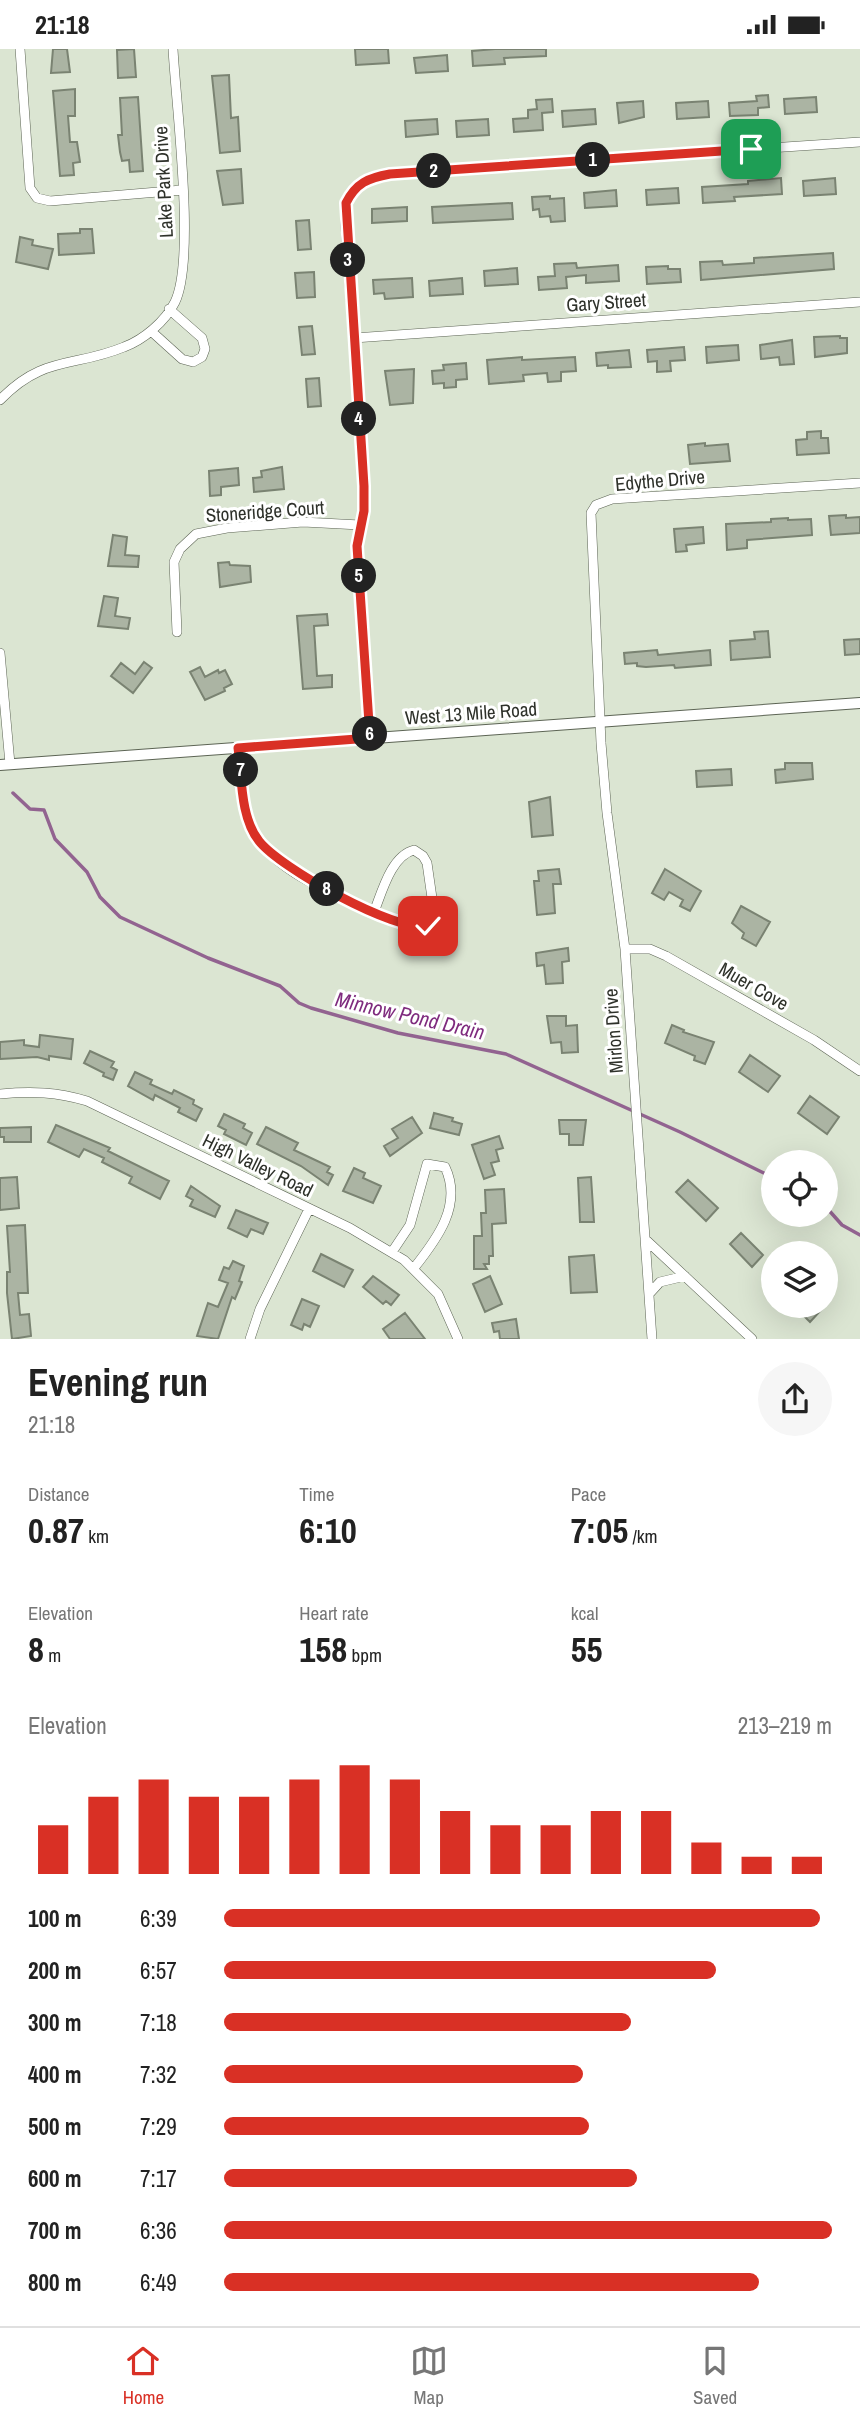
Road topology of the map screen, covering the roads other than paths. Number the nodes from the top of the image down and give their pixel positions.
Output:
1 (20, 49) edge
2 (173, 49) edge
3 (860, 142) edge
4 (182, 190) junction
5 (860, 302) edge
6 (169, 309) junction
7 (151, 331) junction
8 (354, 338) junction
9 (0, 400) edge
10 (860, 483) edge
11 (360, 525) junction
12 (177, 632) dead end
13 (0, 653) edge
14 (860, 703) edge
15 (600, 721) junction
16 (370, 738) junction
17 (238, 748) junction
18 (5, 764) edge
19 (374, 912) junction
20 (625, 949) junction
21 (860, 1071) edge
22 (0, 1094) edge
23 (309, 1209) junction
24 (645, 1239) junction
25 (392, 1252) junction
26 (414, 1268) junction
27 (685, 1276) junction
28 (649, 1294) junction
29 (250, 1339) edge
30 (458, 1339) edge
31 (652, 1339) edge
32 (752, 1339) edge

1 - 4 street
2 - 4 street, Lake Park Drive
3 - 8 street
4 - 6 street, Lake Park Drive
5 - 8 street, Gary Street
6 - 7 street, Lake Park Drive
6 - 7 street
7 - 9 street, Lake Park Drive
8 - 11 street
10 - 15 street, Edythe Drive
11 - 12 street, Stoneridge Court
11 - 16 street
13 - 18 street
14 - 15 street, West 13 Mile Road
15 - 16 street, West 13 Mile Road
15 - 20 street, Mirlon Drive
16 - 17 street, West 13 Mile Road
17 - 18 street, West 13 Mile Road
17 - 19 street
19 - 19 street
20 - 21 street, Muer Cove
20 - 24 street, Mirlon Drive
22 - 23 street, High Valley Road
23 - 25 street, High Valley Road
23 - 29 street
24 - 27 street
24 - 28 street, Mirlon Drive
25 - 26 street, High Valley Road
25 - 26 street
26 - 30 street, High Valley Road
27 - 28 street
27 - 32 street
28 - 31 street, Mirlon Drive

